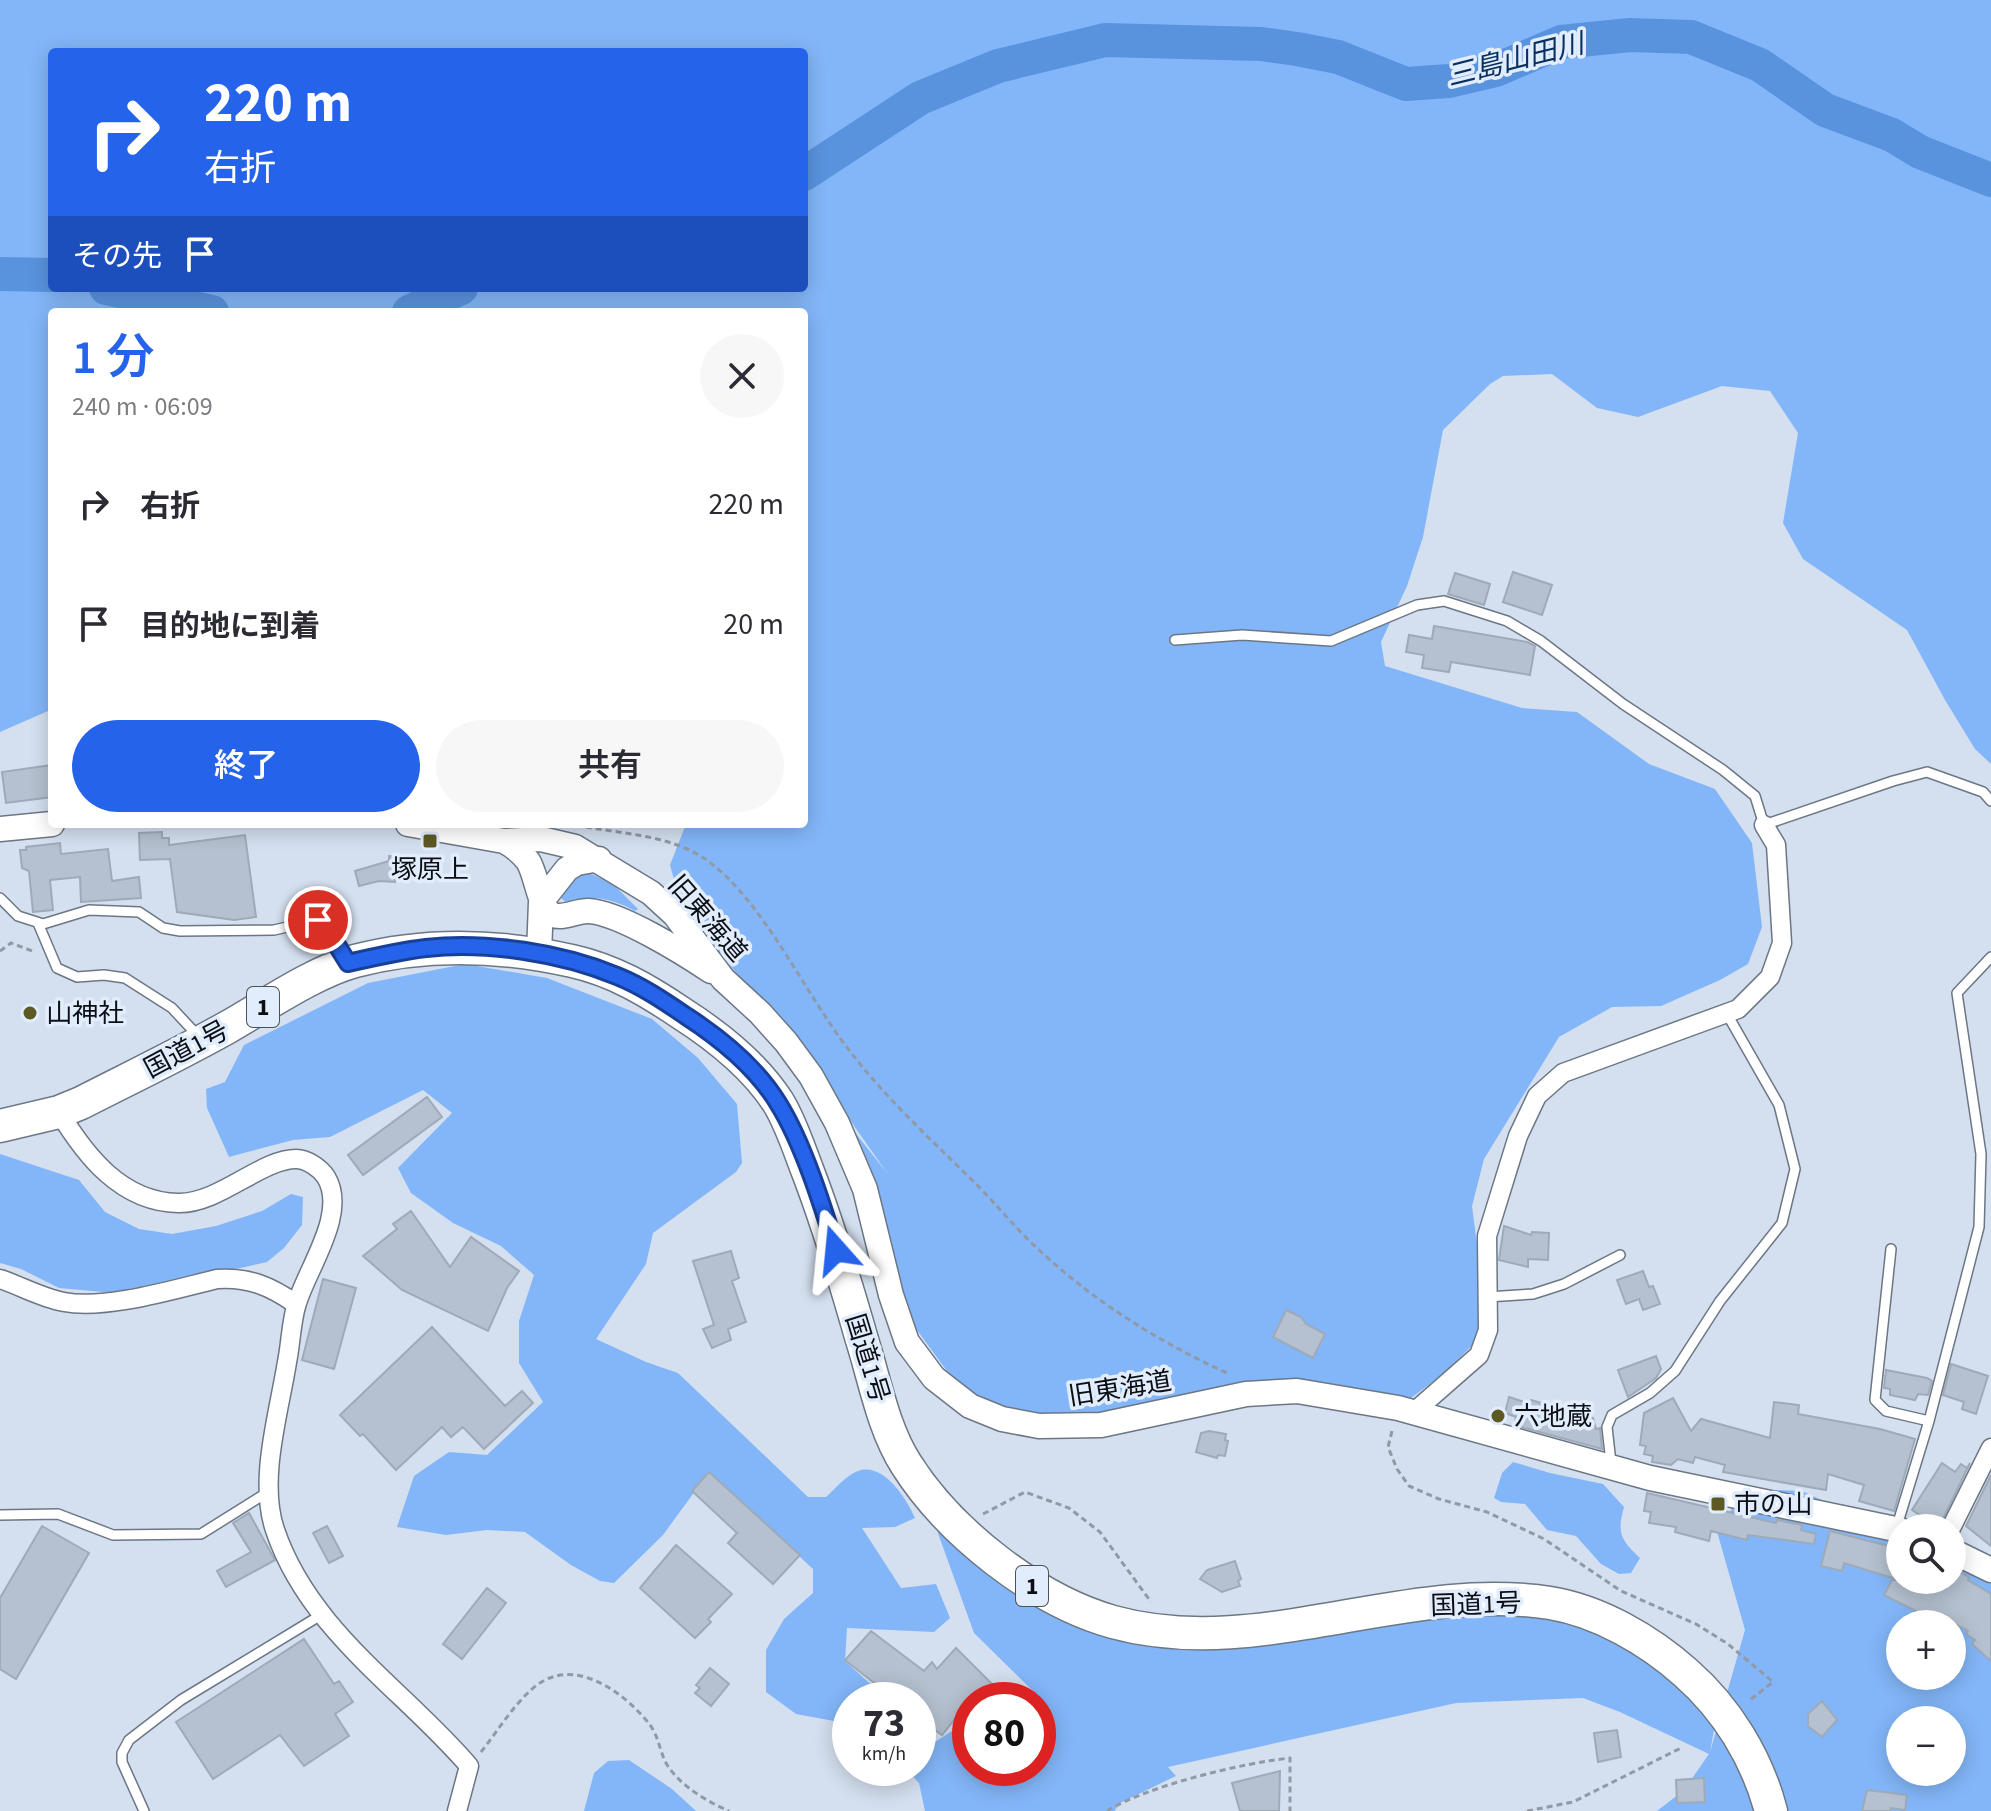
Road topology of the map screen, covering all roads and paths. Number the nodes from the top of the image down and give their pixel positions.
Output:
1 (1175, 640) dead end
2 (1991, 801) edge
3 (48, 824) edge
4 (1764, 825) junction
5 (445, 828) edge
6 (590, 828) edge
7 (0, 829) edge
8 (504, 841) junction
9 (599, 859) junction
10 (651, 893) junction
11 (0, 898) edge
12 (38, 923) junction
13 (545, 925) junction
14 (637, 929) junction
15 (345, 950) junction
16 (0, 951) edge
17 (1991, 957) edge
18 (57, 968) junction
19 (723, 979) junction
20 (1727, 1014) junction
21 (203, 1041) junction
22 (59, 1112) junction
23 (0, 1126) edge
24 (1891, 1249) dead end
25 (1620, 1255) dead end
26 (0, 1279) edge
27 (1487, 1297) junction
28 (296, 1304) junction
29 (1246, 1394) junction
30 (1406, 1410) junction
31 (1929, 1421) junction
32 (1991, 1448) edge
33 (1611, 1467) junction
34 (268, 1492) junction
35 (977, 1513) dead end
36 (1903, 1514) edge
37 (1958, 1514) edge
38 (0, 1515) edge
39 (1886, 1527) edge
40 (1966, 1558) edge
41 (1991, 1570) edge
42 (1157, 1606) dead end
43 (321, 1615) junction
44 (1750, 1700) dead end
45 (1683, 1747) dead end
46 (469, 1766) junction
47 (144, 1811) edge
48 (457, 1811) edge
49 (729, 1811) edge
50 (1107, 1811) edge
51 (1290, 1811) edge
52 (1527, 1811) edge
53 (1771, 1811) edge

1 - 4 lane
2 - 4 lane
3 - 7 street
4 - 20 street
5 - 8 street, 旧東海道
6 - 29 path
8 - 9 street, 旧東海道
8 - 13 street
9 - 10 street, 旧東海道
9 - 13 street
10 - 14 street
10 - 19 street, 旧東海道
11 - 12 lane
12 - 15 lane
12 - 18 lane
13 - 14 street
13 - 15 highway, 国道1号 / 1
13 - 53 highway, 国道1号 / 1
14 - 19 street
15 - 21 highway, 国道1号 / 1
16 - 18 path
17 - 31 lane
18 - 21 lane
19 - 29 street, 旧東海道
20 - 27 street
20 - 33 lane
21 - 22 highway, 国道1号 / 1
22 - 23 highway, 国道1号 / 1
22 - 28 street
24 - 31 lane
25 - 27 lane
26 - 28 street
27 - 30 street
28 - 34 street
29 - 30 street, 旧東海道
30 - 33 street, 旧東海道
30 - 44 path
31 - 36 lane
32 - 37 street
33 - 39 street, 旧東海道
34 - 38 lane
34 - 43 street
35 - 42 path
40 - 41 street
43 - 46 street
43 - 47 lane
45 - 52 path
46 - 48 street
46 - 49 path
50 - 51 path

